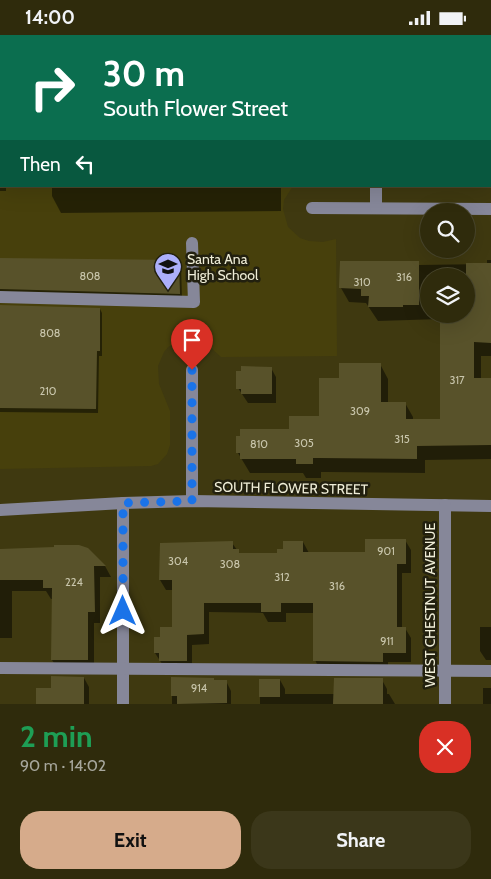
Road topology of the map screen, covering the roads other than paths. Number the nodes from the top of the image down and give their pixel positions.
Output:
1 (376, 187) edge
2 (312, 208) dead end
3 (376, 208) junction
4 (491, 209) edge
5 (192, 243) dead end
6 (0, 297) edge
7 (192, 370) dead end
8 (192, 501) junction
9 (123, 503) junction
10 (445, 505) junction
11 (491, 506) edge
12 (0, 510) edge
13 (0, 668) edge
14 (123, 669) junction
15 (445, 670) junction
16 (491, 671) edge
17 (123, 704) edge
18 (445, 704) edge

1 - 3 street
2 - 3 street
3 - 4 street
5 - 6 street
7 - 8 street
8 - 9 street, SOUTH FLOWER STREET
8 - 10 street, SOUTH FLOWER STREET
9 - 12 street, SOUTH FLOWER STREET
9 - 14 street
10 - 11 street, SOUTH FLOWER STREET
10 - 15 street, WEST CHESTNUT AVENUE
13 - 14 street
14 - 15 street
14 - 17 street
15 - 16 street
15 - 18 street, WEST CHESTNUT AVENUE

